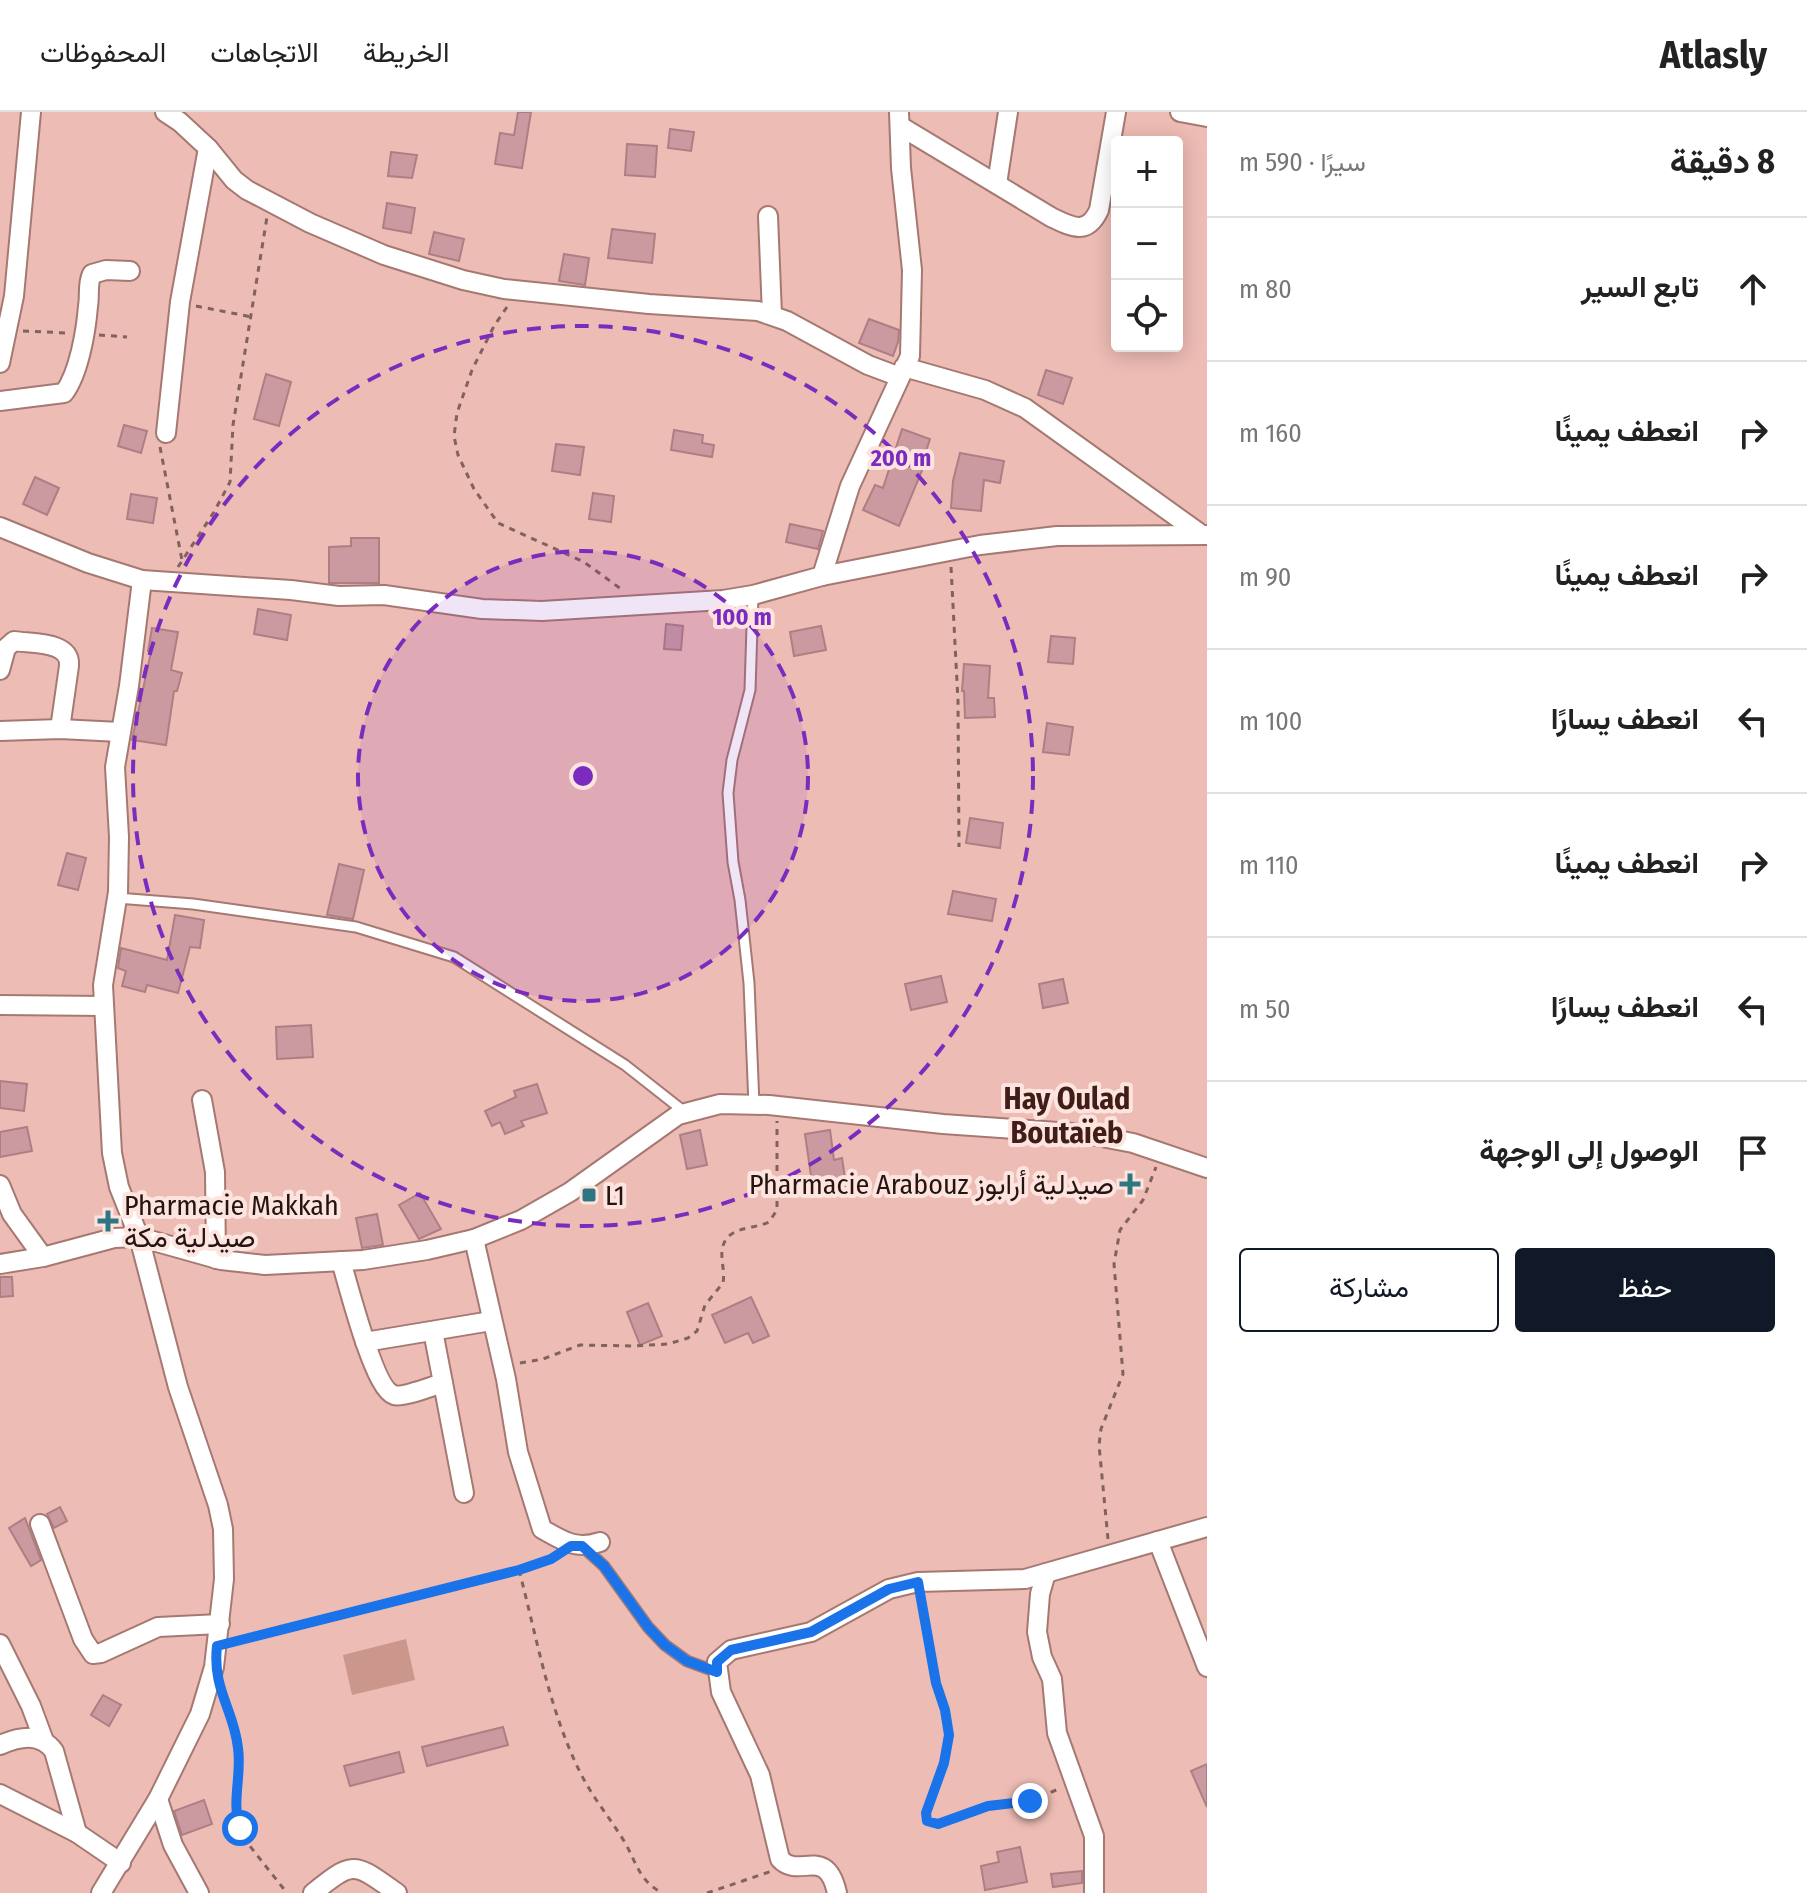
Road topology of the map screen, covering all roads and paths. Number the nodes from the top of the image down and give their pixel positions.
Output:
1 (31, 112) edge
2 (165, 112) edge
3 (1008, 112) edge
4 (1116, 112) edge
5 (1180, 112) edge
6 (1207, 117) edge
7 (900, 119) edge
8 (208, 148) junction
9 (997, 184) junction
10 (270, 201) junction
11 (768, 216) dead end
12 (130, 271) dead end
13 (518, 290) junction
14 (180, 302) junction
15 (772, 315) junction
16 (252, 317) junction
17 (0, 363) edge
18 (902, 372) junction
19 (0, 401) edge
20 (166, 433) joint
21 (0, 527) edge
22 (1204, 535) edge
23 (950, 551) junction
24 (182, 560) junction
25 (822, 576) junction
26 (142, 580) junction
27 (172, 581) junction
28 (753, 595) junction
29 (641, 606) junction
30 (0, 670) edge
31 (60, 729) junction
32 (0, 731) edge
33 (120, 732) junction
34 (959, 847) dead end
35 (117, 898) junction
36 (0, 1005) edge
37 (104, 1006) junction
38 (202, 1100) dead end
39 (754, 1105) junction
40 (777, 1106) junction
41 (686, 1113) junction
42 (1161, 1152) junction
43 (1207, 1168) edge
44 (0, 1185) edge
45 (139, 1237) junction
46 (474, 1239) junction
47 (43, 1257) junction
48 (216, 1259) junction
49 (341, 1261) junction
50 (0, 1264) edge
51 (491, 1321) junction
52 (433, 1331) junction
53 (365, 1342) junction
54 (500, 1352) junction
55 (443, 1383) junction
56 (464, 1493) dead end
57 (40, 1524) dead end
58 (1207, 1527) edge
59 (1158, 1541) junction
60 (584, 1545) junction
61 (1110, 1554) junction
62 (519, 1570) junction
63 (1046, 1573) junction
64 (918, 1582) junction
65 (220, 1624) junction
66 (0, 1644) edge
67 (217, 1646) junction
68 (1207, 1667) edge
69 (717, 1672) junction
70 (222, 1697) dead end
71 (44, 1741) junction
72 (0, 1745) edge
73 (1074, 1782) junction
74 (0, 1794) edge
75 (158, 1799) junction
76 (77, 1833) junction
77 (121, 1863) junction
78 (791, 1866) junction
79 (101, 1893) edge
80 (199, 1893) edge
81 (287, 1893) edge
82 (313, 1893) edge
83 (397, 1893) edge
84 (663, 1893) edge
85 (707, 1893) edge
86 (837, 1893) edge
87 (1094, 1893) edge

1 - 17 street
2 - 8 street
3 - 9 street
4 - 9 street
5 - 6 street
7 - 9 street
7 - 18 street
8 - 10 street
8 - 14 street
10 - 13 street
10 - 16 path
11 - 15 street
12 - 19 street
13 - 15 street
13 - 29 path
14 - 16 path
14 - 20 street
15 - 18 street
16 - 24 path
18 - 22 street
18 - 25 street
20 - 24 path
21 - 26 street
22 - 23 street
23 - 25 street
23 - 34 path
24 - 27 path
25 - 28 street
26 - 27 street
26 - 33 street
27 - 29 street
28 - 29 street
28 - 39 lane
30 - 31 street
31 - 32 street
31 - 33 street
33 - 35 street
35 - 37 street
35 - 41 lane
36 - 37 street
37 - 45 street
38 - 48 street
39 - 40 street
39 - 41 street
40 - 42 street
40 - 54 path
41 - 46 street
42 - 43 street
42 - 61 path
44 - 47 street
45 - 47 street
45 - 48 street
45 - 65 street
46 - 49 street
46 - 51 street
47 - 50 street
48 - 49 street
49 - 53 street
51 - 52 street
51 - 54 street
52 - 53 street
52 - 55 street
53 - 55 street
54 - 60 street
55 - 56 street
57 - 65 street
58 - 59 street
59 - 61 street
59 - 68 street
60 - 62 path
60 - 69 lane
61 - 63 street
62 - 67 path
62 - 84 path
63 - 64 street
63 - 73 street
64 - 69 street
64 - 73 path
65 - 67 street
66 - 71 street
67 - 75 street
69 - 78 street
70 - 81 path
71 - 72 street
71 - 76 street
73 - 87 street
74 - 76 street
75 - 77 street
75 - 80 street
76 - 77 street
77 - 79 street
78 - 85 path
78 - 86 street
82 - 83 street

